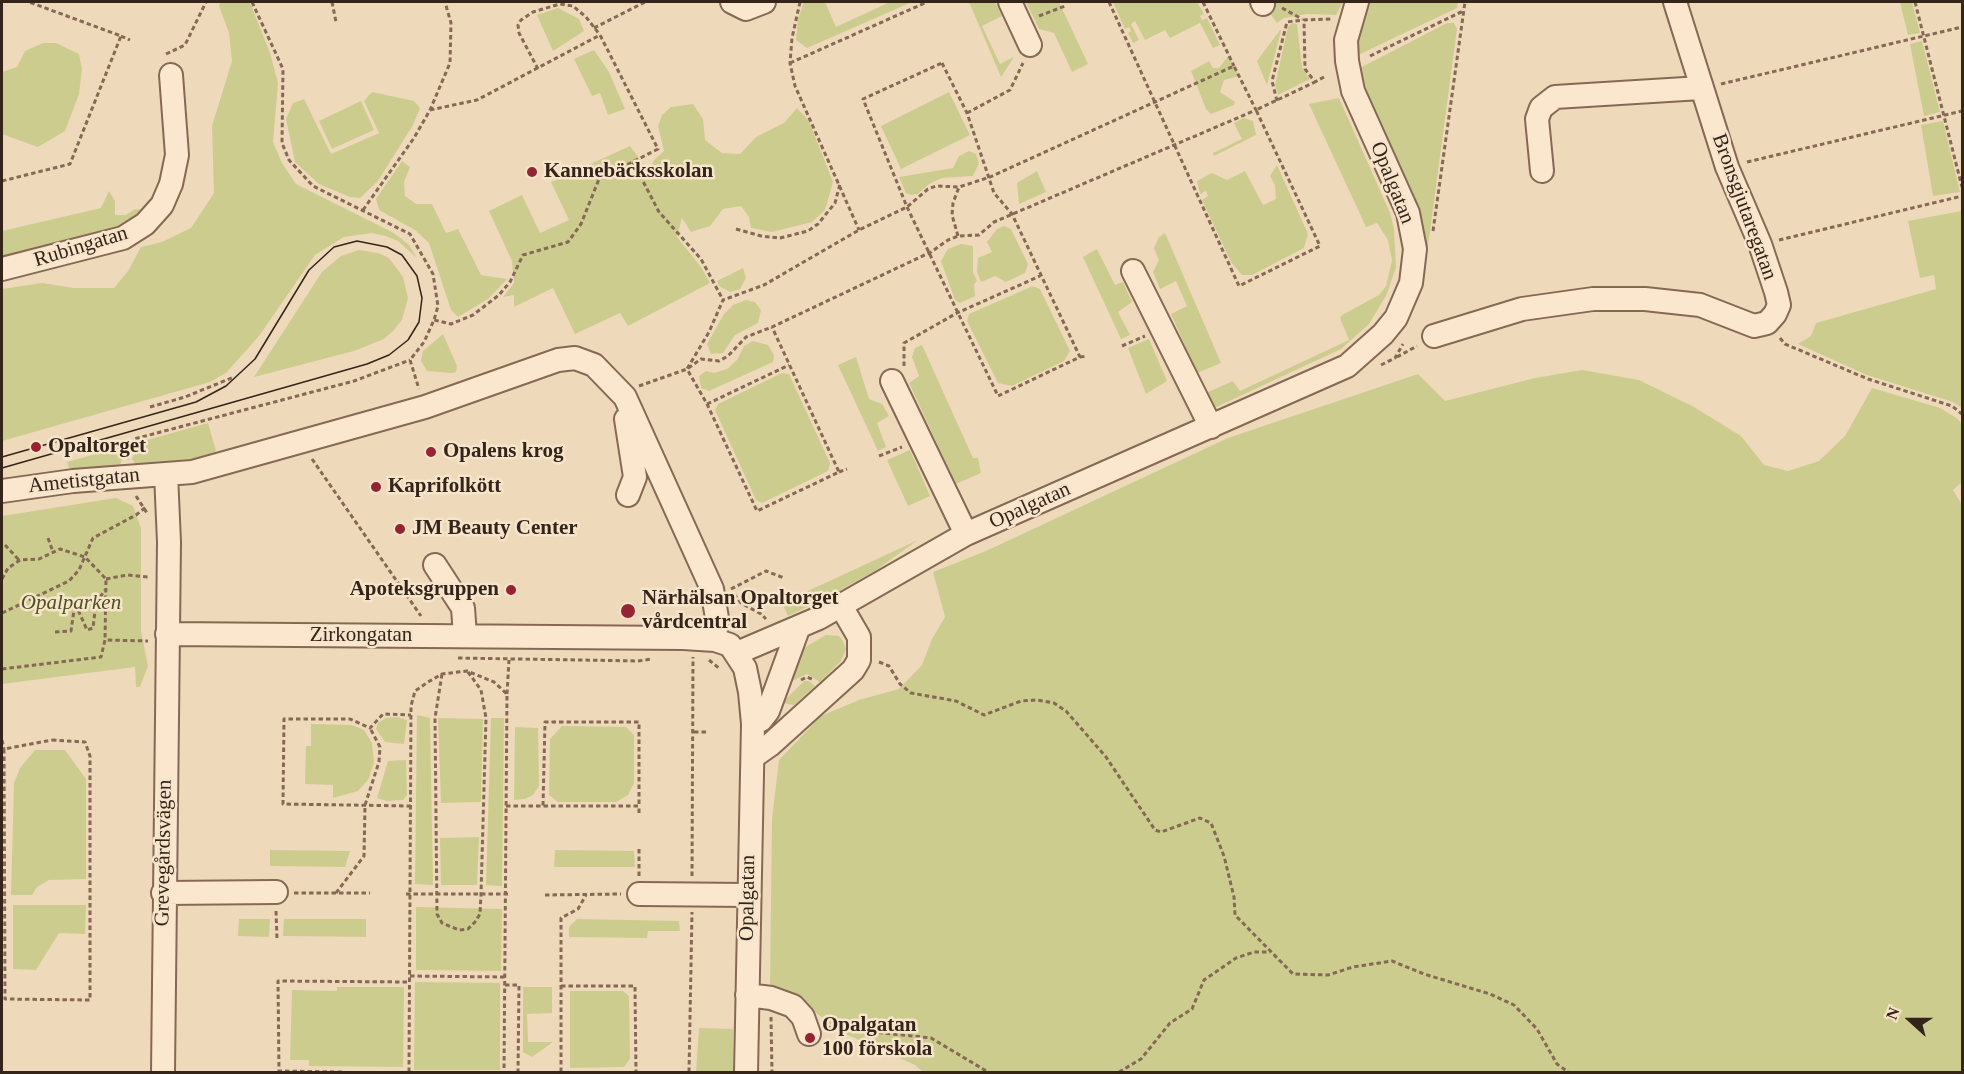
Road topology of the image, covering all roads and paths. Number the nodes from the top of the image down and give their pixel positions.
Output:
1 (29, 2) edge
2 (206, 2) edge
3 (252, 2) edge
4 (332, 2) edge
5 (445, 2) edge
6 (645, 2) edge
7 (732, 2) edge
8 (764, 2) edge
9 (800, 2) edge
10 (927, 2) edge
11 (1010, 2) edge
12 (1109, 2) edge
13 (1203, 2) edge
14 (1263, 2) edge
15 (1465, 2) edge
16 (1675, 2) edge
17 (1915, 2) edge
18 (1065, 6) dead end
19 (1354, 10) edge
20 (1464, 11) junction
21 (1304, 20) junction
22 (336, 22) dead end
23 (1020, 24) junction
24 (1962, 27) edge
25 (594, 28) junction
26 (600, 35) junction
27 (121, 36) junction
28 (1923, 37) junction
29 (130, 39) dead end
30 (1030, 45) joint
31 (1370, 56) dead end
32 (790, 63) junction
33 (169, 64) joint
34 (1234, 66) junction
35 (537, 69) junction
36 (1324, 77) dead end
37 (1315, 82) junction
38 (1701, 88) junction
39 (1277, 101) junction
40 (1155, 103) junction
41 (430, 110) junction
42 (1256, 110) junction
43 (1962, 111) edge
44 (967, 113) junction
45 (1944, 115) junction
46 (1175, 145) junction
47 (633, 162) junction
48 (1727, 167) junction
49 (1542, 171) dead end
50 (990, 177) junction
51 (2, 182) edge
52 (840, 184) junction
53 (959, 187) junction
54 (1962, 187) edge
55 (1962, 196) edge
56 (907, 207) junction
57 (363, 210) junction
58 (1012, 214) junction
59 (736, 229) dead end
60 (859, 230) junction
61 (1432, 235) dead end
62 (958, 236) junction
63 (1760, 244) junction
64 (931, 252) junction
65 (2, 269) edge
66 (1133, 271) dead end
67 (1040, 276) junction
68 (723, 300) junction
69 (957, 313) junction
70 (434, 320) junction
71 (1767, 323) junction
72 (772, 327) junction
73 (1434, 336) joint
74 (1406, 337) dead end
75 (1087, 356) dead end
76 (1080, 357) junction
77 (1395, 358) junction
78 (410, 360) junction
79 (790, 365) junction
80 (1377, 366) dead end
81 (687, 369) junction
82 (234, 377) dead end
83 (892, 381) joint
84 (629, 389) junction
85 (707, 405) junction
86 (150, 407) dead end
87 (425, 407) junction
88 (1962, 414) edge
89 (1212, 427) junction
90 (920, 440) junction
91 (309, 452) dead end
92 (879, 456) dead end
93 (847, 469) dead end
94 (839, 472) junction
95 (166, 474) junction
96 (125, 476) junction
97 (2, 491) edge
98 (628, 495) dead end
99 (145, 508) dead end
100 (966, 534) junction
101 (48, 538) dead end
102 (5, 545) dead end
103 (53, 552) junction
104 (85, 556) junction
105 (19, 560) junction
106 (435, 565) dead end
107 (148, 577) dead end
108 (784, 578) dead end
109 (2, 579) edge
110 (106, 579) junction
111 (106, 588) junction
112 (731, 589) dead end
113 (841, 606) junction
114 (2, 613) edge
115 (426, 622) dead end
116 (798, 629) junction
117 (55, 632) dead end
118 (465, 636) junction
119 (159, 637) junction
120 (105, 640) junction
121 (715, 640) junction
122 (737, 652) junction
123 (693, 656) dead end
124 (509, 660) dead end
125 (859, 660) junction
126 (2, 669) edge
127 (467, 671) junction
128 (442, 674) junction
129 (507, 694) junction
130 (411, 715) junction
131 (753, 724) junction
132 (370, 728) junction
133 (694, 732) junction
134 (709, 732) dead end
135 (2, 740) edge
136 (4, 749) junction
137 (753, 757) junction
138 (365, 805) junction
139 (411, 806) junction
140 (506, 806) junction
141 (543, 806) junction
142 (639, 806) junction
143 (639, 813) dead end
144 (639, 849) dead end
145 (276, 892) junction
146 (164, 893) junction
147 (336, 893) junction
148 (370, 893) dead end
149 (408, 894) junction
150 (436, 894) junction
151 (481, 894) junction
152 (508, 894) junction
153 (639, 894) junction
154 (692, 894) junction
155 (545, 895) dead end
156 (586, 895) junction
157 (748, 895) junction
158 (277, 940) dead end
159 (1270, 952) junction
160 (278, 976) dead end
161 (410, 976) junction
162 (505, 977) junction
163 (278, 981) junction
164 (410, 982) junction
165 (505, 985) junction
166 (561, 986) junction
167 (747, 995) junction
168 (771, 998) junction
169 (809, 1034) joint
170 (163, 1072) edge
171 (342, 1072) edge
172 (409, 1072) edge
173 (504, 1072) edge
174 (518, 1072) edge
175 (561, 1072) edge
176 (636, 1072) edge
177 (689, 1072) edge
178 (746, 1072) edge
179 (772, 1072) edge
180 (988, 1072) edge
181 (1119, 1072) edge
182 (1568, 1072) edge

1 - 27 path
2 - 33 path
3 - 57 path
4 - 22 path
5 - 41 path
6 - 25 path
7 - 8 street
9 - 32 path
10 - 32 path
11 - 23 street
12 - 40 path
13 - 34 path
14 - 21 path
15 - 20 path
16 - 38 street, Bronsgjutaregatan
17 - 28 path
18 - 23 path
19 - 21 path
19 - 89 street, Opalgatan
20 - 31 path
20 - 61 path
21 - 37 path
21 - 39 path
23 - 30 street
24 - 28 path
25 - 26 path
25 - 35 path
26 - 35 path
26 - 47 path
27 - 29 path
27 - 51 path
28 - 38 path
28 - 45 path
30 - 44 path
32 - 52 path
33 - 65 street, Rubingatan
34 - 40 path
34 - 42 path
35 - 41 path
36 - 37 path
37 - 39 path
38 - 48 street, Bronsgjutaregatan
38 - 49 street
39 - 42 path
40 - 46 path
40 - 50 path
41 - 57 path
42 - 46 path
42 - 46 path
43 - 45 path
44 - 50 path
44 - 56 path
45 - 48 path
45 - 54 path
46 - 58 path
47 - 68 path
47 - 70 path
48 - 63 street, Bronsgjutaregatan
50 - 53 path
50 - 58 path
52 - 59 path
52 - 60 path
53 - 56 path
53 - 62 path
55 - 63 path
56 - 60 path
56 - 64 path
57 - 70 path
58 - 62 path
58 - 67 path
60 - 68 path
62 - 64 path
63 - 71 street, Bronsgjutaregatan
64 - 69 path
64 - 72 path
66 - 89 street
67 - 69 path
67 - 76 path
68 - 81 path
69 - 76 path
69 - 83 path
70 - 78 path
71 - 73 street
71 - 88 path
72 - 79 path
72 - 81 path
73 - 77 path
74 - 77 path
75 - 76 path
77 - 80 path
78 - 87 path
78 - 96 path
79 - 85 path
79 - 94 path
81 - 84 path
81 - 85 path
82 - 86 path
83 - 90 street
84 - 87 street, Ametistgatan
84 - 98 street
84 - 121 street
85 - 94 path
87 - 95 street, Ametistgatan
89 - 100 street, Opalgatan
90 - 92 path
90 - 100 street
91 - 115 path
93 - 94 path
95 - 96 street, Ametistgatan
95 - 119 street
96 - 97 street, Ametistgatan
99 - 104 path
100 - 113 street, Opalgatan
101 - 103 path
102 - 105 path
103 - 104 path
103 - 105 path
104 - 110 path
104 - 114 path
105 - 109 path
106 - 118 street
107 - 110 path
108 - 112 path
110 - 111 path
111 - 117 path
111 - 120 path
113 - 116 street, Opalgatan
113 - 125 street
116 - 122 street, Opalgatan
116 - 131 street
118 - 119 street, Zirkongatan
118 - 121 street, Zirkongatan
119 - 120 path
119 - 146 street, Grevegårdsvägen
120 - 126 path
121 - 122 street
122 - 131 street, Opalgatan
123 - 133 path
124 - 129 path
125 - 137 street
125 - 159 path
127 - 128 path
127 - 129 path
127 - 151 path
128 - 130 path
128 - 150 path
129 - 140 path
130 - 132 path
130 - 139 path
131 - 137 street, Opalgatan
132 - 138 path
132 - 138 path
133 - 134 path
133 - 154 path
135 - 136 path
136 - 136 path
137 - 157 street, Opalgatan
138 - 139 path
138 - 147 path
139 - 149 path
140 - 141 path
140 - 152 path
141 - 142 path
141 - 142 path
142 - 143 path
144 - 153 path
145 - 146 street
145 - 147 path
145 - 158 path
146 - 170 street, Grevegårdsvägen
147 - 148 path
149 - 150 path
149 - 161 path
150 - 151 path
150 - 151 path
151 - 152 path
152 - 162 path
153 - 154 street
153 - 156 path
154 - 157 street
154 - 177 path
155 - 156 path
156 - 166 path
157 - 167 street, Opalgatan
159 - 181 path
159 - 182 path
160 - 163 path
161 - 162 path
161 - 164 path
162 - 165 path
163 - 164 path
163 - 171 path
164 - 172 path
165 - 173 path
165 - 174 path
166 - 175 path
166 - 176 path
167 - 168 street
167 - 178 street, Opalgatan
168 - 169 street
168 - 179 path
169 - 180 path

